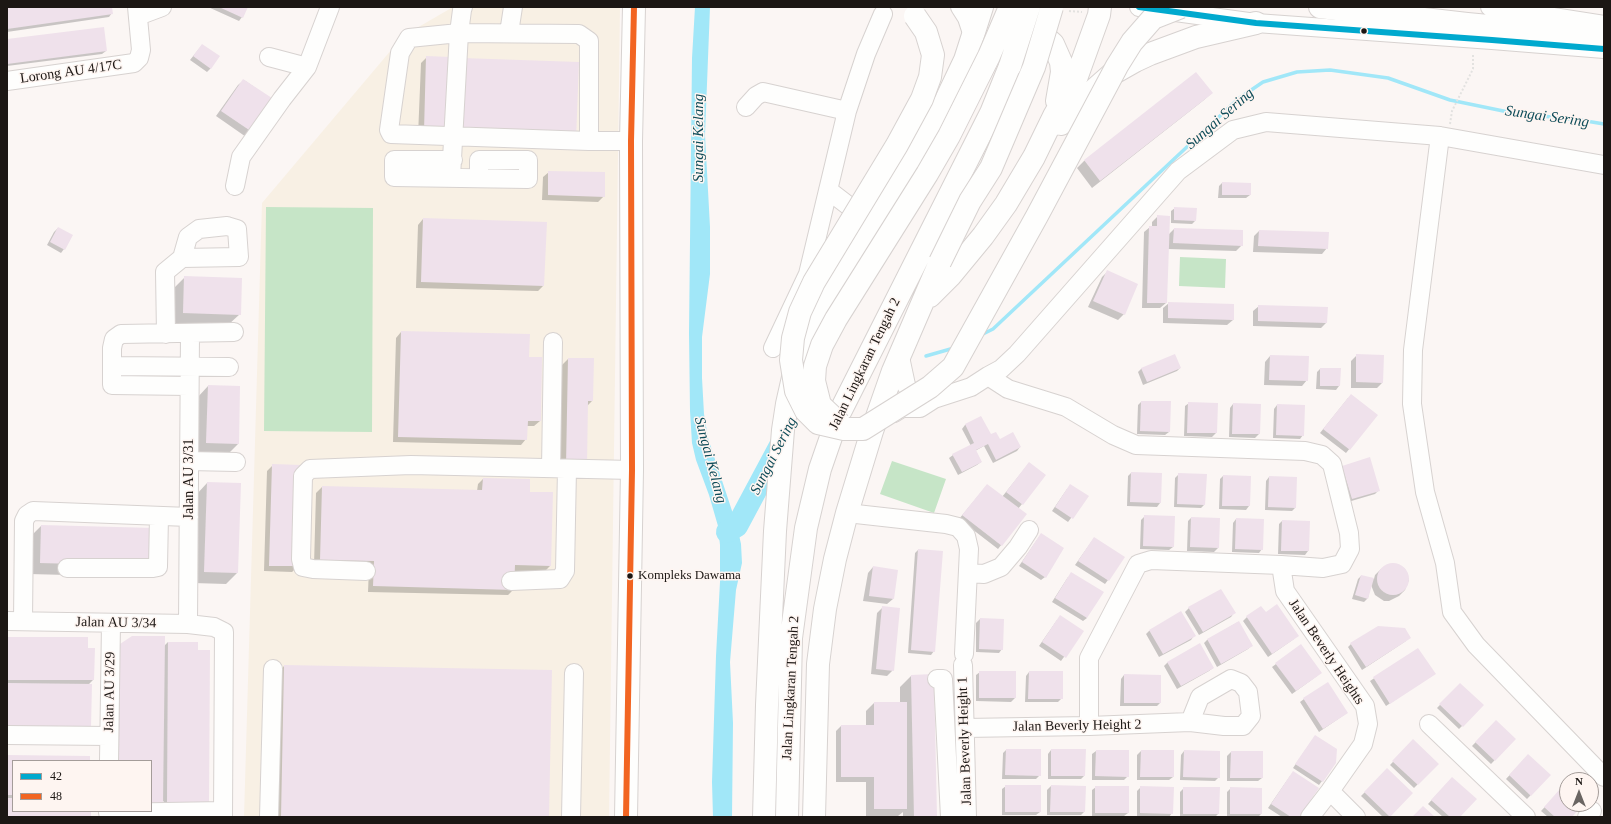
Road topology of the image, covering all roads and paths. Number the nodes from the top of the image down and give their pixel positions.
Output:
1 (162, 7) edge
2 (330, 7) edge
3 (463, 7) edge
4 (512, 7) edge
5 (634, 7) edge
6 (960, 7) edge
7 (982, 7) edge
8 (1010, 7) edge
9 (1029, 7) edge
10 (1052, 7) edge
11 (1100, 7) edge
12 (1139, 7) edge
13 (1181, 7) edge
14 (1320, 7) edge
15 (1490, 7) edge
16 (138, 11) edge
17 (911, 12) edge
18 (883, 14) dead end
19 (1256, 23) junction
20 (1602, 24) edge
21 (459, 33) junction
22 (509, 33) junction
23 (973, 36) junction
24 (1472, 38) junction
25 (1604, 49) edge
26 (269, 57) dead end
27 (965, 60) junction
28 (308, 67) junction
29 (7, 81) edge
30 (746, 107) dead end
31 (1454, 107) dead end
32 (847, 111) junction
33 (1054, 116) junction
34 (454, 136) junction
35 (1440, 136) junction
36 (589, 141) junction
37 (631, 141) junction
38 (1034, 157) junction
39 (1604, 165) edge
40 (478, 178) dead end
41 (235, 186) dead end
42 (828, 190) junction
43 (871, 224) junction
44 (182, 258) dead end
45 (924, 303) junction
46 (234, 332) dead end
47 (190, 333) junction
48 (166, 334) junction
49 (553, 342) dead end
50 (773, 348) dead end
51 (900, 357) junction
52 (112, 366) junction
53 (190, 366) junction
54 (229, 367) dead end
55 (988, 376) junction
56 (190, 386) junction
57 (934, 399) junction
58 (844, 429) junction
59 (872, 431) junction
60 (189, 461) junction
61 (236, 462) dead end
62 (559, 468) junction
63 (632, 470) junction
64 (847, 513) junction
65 (159, 516) junction
66 (189, 517) junction
67 (1029, 530) dead end
68 (1280, 565) junction
69 (67, 568) dead end
70 (366, 571) dead end
71 (968, 573) junction
72 (512, 581) dead end
73 (15, 621) edge
74 (111, 623) junction
75 (188, 624) junction
76 (273, 669) dead end
77 (574, 673) dead end
78 (937, 680) dead end
79 (1190, 722) dead end
80 (1429, 724) dead end
81 (1089, 726) junction
82 (965, 728) junction
83 (7, 735) edge
84 (109, 736) junction
85 (108, 760) edge
86 (1604, 777) edge
87 (1330, 791) junction
88 (108, 814) edge
89 (223, 814) edge
90 (269, 817) edge
91 (571, 817) edge
92 (626, 817) edge
93 (764, 817) edge
94 (787, 817) edge
95 (814, 817) edge
96 (950, 817) edge
97 (967, 817) edge
98 (1310, 817) edge
99 (1356, 817) edge
100 (1526, 817) edge

1 - 16 street
2 - 28 street
3 - 21 street
4 - 22 street
5 - 37 main road
6 - 23 street
7 - 23 main road
8 - 58 main road, bridge
9 - 94 main road, Jalan Lingkaran Tengah 2, bridge
10 - 45 main road, Jalan Lingkaran Tengah 2, bridge
11 - 33 main road
12 - 19 street
13 - 58 main road, bridge
14 - 20 main road
15 - 20 street
16 - 29 street, Lorong AU 4/17C
17 - 58 main road, bridge
18 - 32 street
19 - 24 street
19 - 38 main road
21 - 22 street
21 - 34 street
21 - 34 street
22 - 36 street
23 - 27 main road
24 - 25 street
24 - 31 path
26 - 28 street
27 - 33 main road
27 - 43 main road
28 - 41 street
30 - 32 street
32 - 42 street
33 - 38 main road
34 - 36 street
34 - 40 street
35 - 39 street
35 - 55 street
35 - 86 street
36 - 37 street
37 - 63 main road
38 - 45 main road
42 - 43 street
42 - 50 street
43 - 93 main road, bridge
44 - 48 street
45 - 51 main road, Jalan Lingkaran Tengah 2
46 - 47 street
47 - 48 street
47 - 53 street, Jalan AU 3/31
48 - 52 street
49 - 62 street
51 - 57 street
51 - 59 main road, Jalan Lingkaran Tengah 2
52 - 53 street
52 - 56 street
53 - 54 street
53 - 56 street, Jalan AU 3/31
55 - 57 street
55 - 68 street
56 - 60 street, Jalan AU 3/31
57 - 59 street
59 - 64 main road, Jalan Lingkaran Tengah 2
60 - 61 street
60 - 66 street, Jalan AU 3/31
62 - 63 street
62 - 70 street
62 - 72 street
63 - 92 main road
64 - 71 street, Jalan Beverly Height 1
64 - 95 main road, Jalan Lingkaran Tengah 2
65 - 66 street
65 - 69 street
65 - 73 street
66 - 75 street, Jalan AU 3/31
67 - 71 street
68 - 81 street
68 - 87 street, Jalan Beverly Heights
71 - 82 street, Jalan Beverly Height 1
73 - 74 street, Jalan AU 3/34
74 - 75 street, Jalan AU 3/34
74 - 84 street, Jalan AU 3/29
75 - 89 street, Jalan AU 3/34
76 - 90 street
77 - 91 street
78 - 96 street
79 - 81 street, Jalan Beverly Height 2
80 - 100 street
81 - 82 street, Jalan Beverly Height 2
82 - 97 street, Jalan Beverly Height 1
83 - 84 street
84 - 85 street, Jalan AU 3/29
87 - 98 street, Jalan Beverly Heights
87 - 99 street
88 - 89 street

